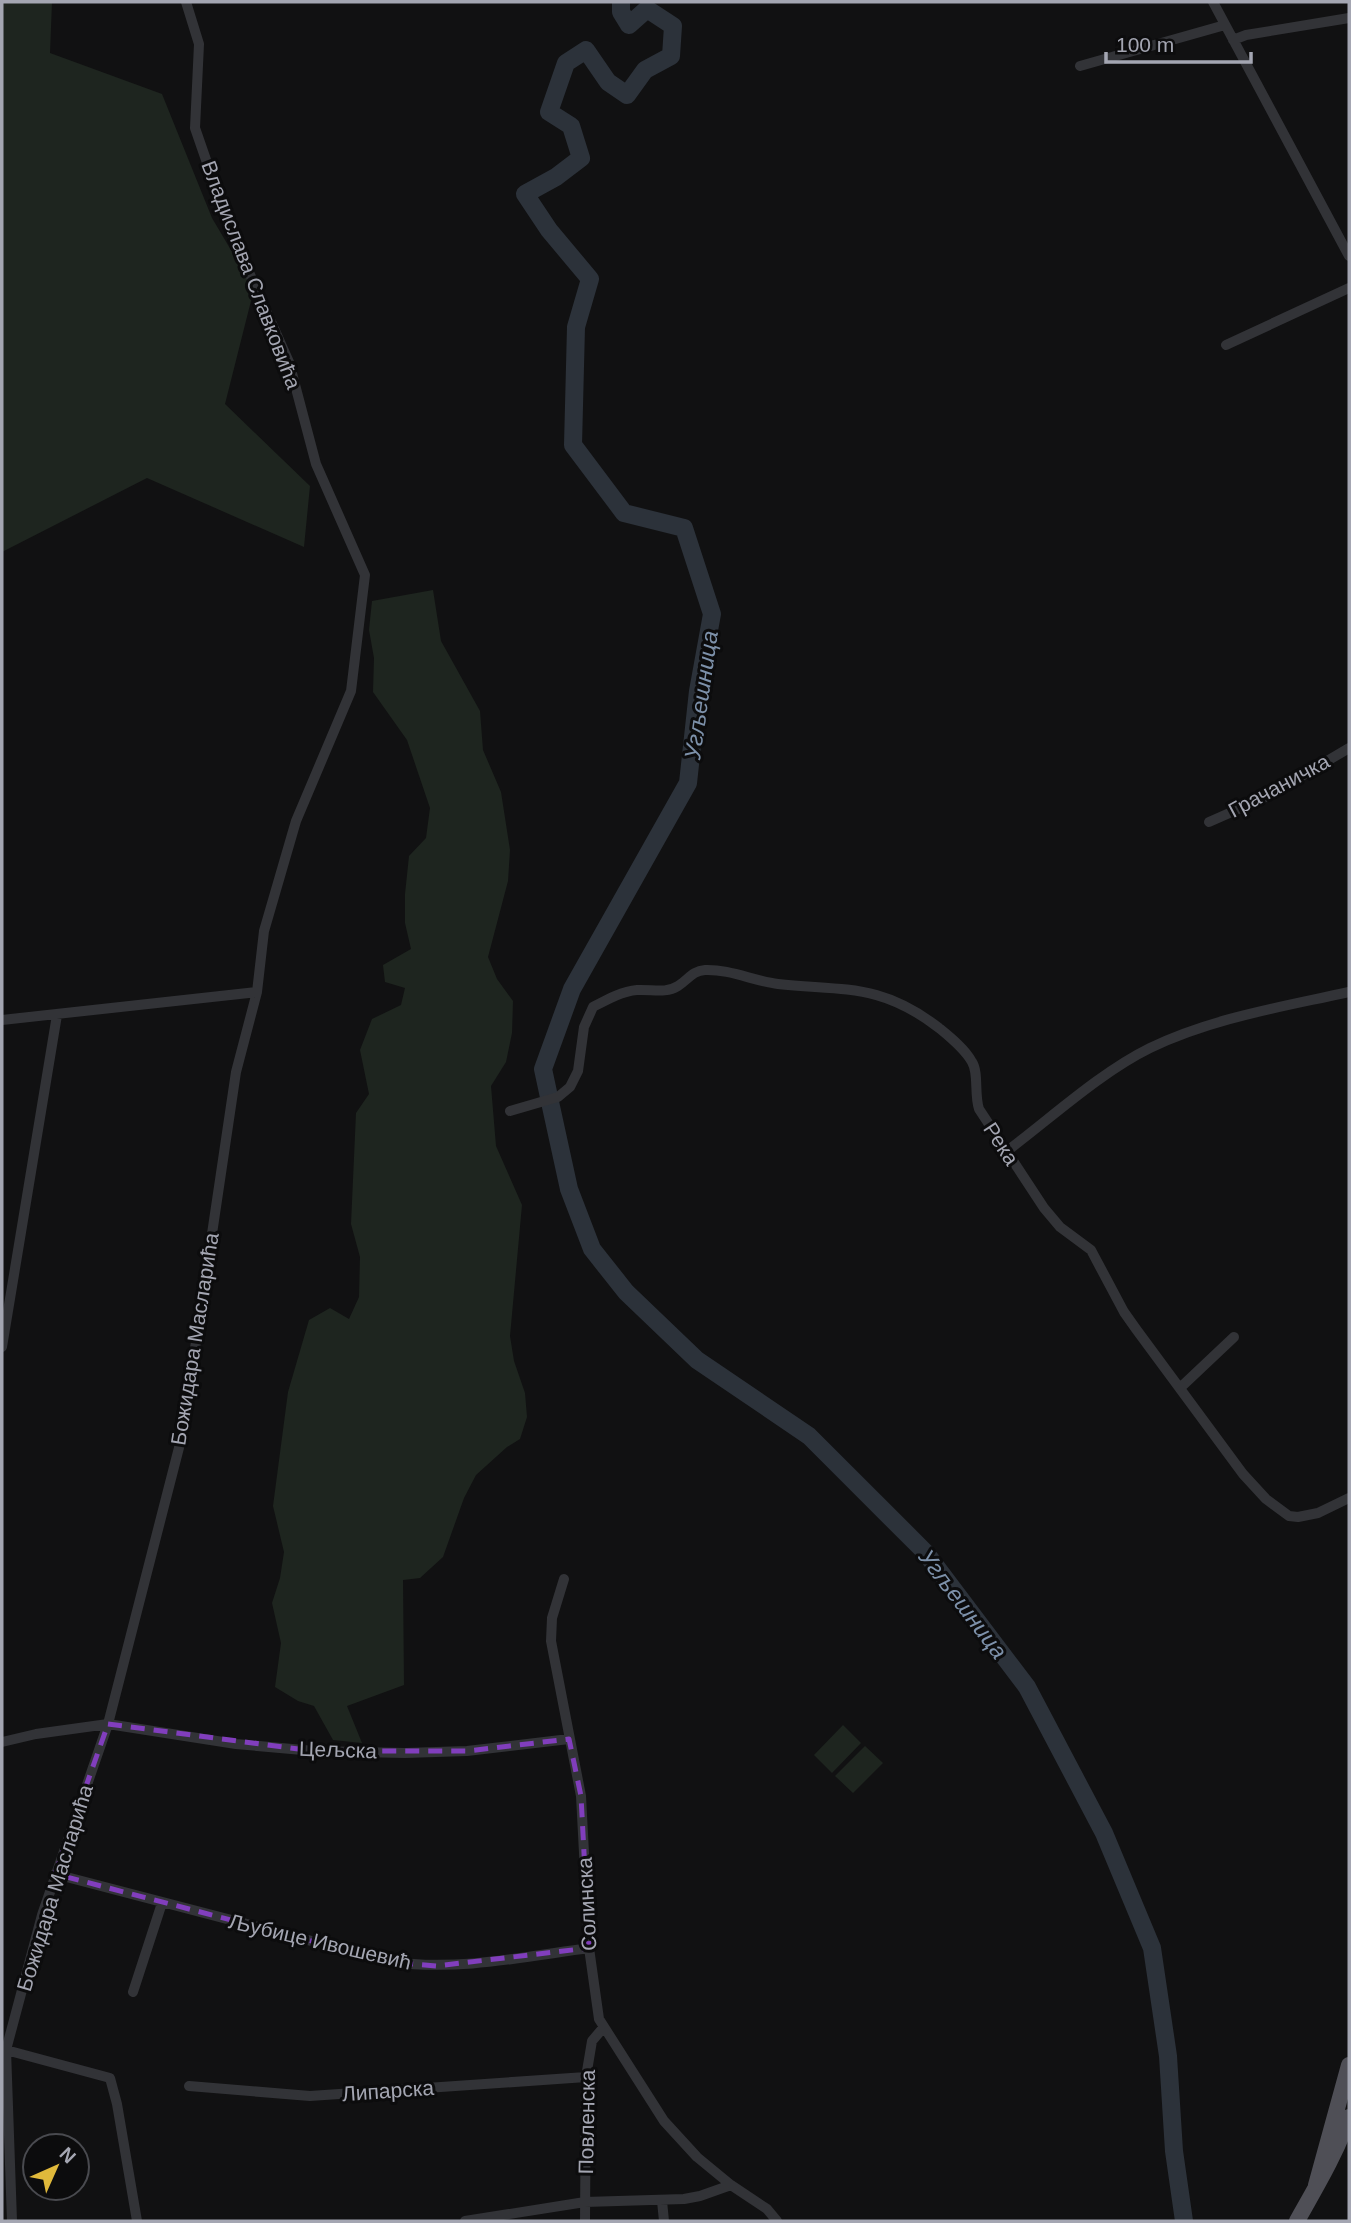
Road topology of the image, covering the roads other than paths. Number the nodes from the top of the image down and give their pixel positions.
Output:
1 (186, 2) edge
2 (1213, 2) edge
3 (1349, 18) edge
4 (1225, 26) junction
5 (1233, 40) junction
6 (1080, 66) dead end
7 (1349, 256) edge
8 (1349, 288) edge
9 (1226, 345) dead end
10 (316, 464) joint
11 (1349, 748) edge
12 (1209, 822) dead end
13 (257, 992) junction
14 (1349, 992) edge
15 (57, 1015) junction
16 (2, 1020) edge
17 (510, 1111) dead end
18 (1007, 1151) junction
19 (1234, 1337) dead end
20 (2, 1347) edge
21 (1180, 1388) junction
22 (1349, 1498) edge
23 (564, 1579) dead end
24 (108, 1724) junction
25 (569, 1740) junction
26 (2, 1742) edge
27 (55, 1874) junction
28 (162, 1903) junction
29 (589, 1948) junction
30 (133, 1992) dead end
31 (603, 2028) junction
32 (6, 2050) junction
33 (1349, 2065) edge
34 (586, 2077) junction
35 (189, 2086) dead end
36 (1349, 2117) edge
37 (732, 2185) junction
38 (1316, 2185) junction
39 (662, 2201) junction
40 (585, 2202) junction
41 (12, 2221) edge
42 (137, 2221) edge
43 (465, 2221) edge
44 (585, 2221) edge
45 (664, 2221) edge
46 (777, 2221) edge
47 (1297, 2221) edge

1 - 10 street, Владислава Славковића
2 - 4 street
3 - 5 street
4 - 5 street
4 - 6 street
5 - 7 street
8 - 9 street
10 - 13 street, Божидара Масларића
11 - 12 street, Грачаничка
13 - 15 street
13 - 24 street, Божидара Масларића
14 - 18 street
15 - 16 street
15 - 20 street
17 - 18 street, Река
18 - 21 street, Река
19 - 21 street
21 - 22 street, Река
23 - 25 street, Солинска
24 - 25 street, Цељска
24 - 26 street, Цељска
24 - 27 street, Божидара Масларића
25 - 29 street, Солинска
27 - 28 street, Љубице Ивошевић
27 - 32 street, Божидара Масларића
28 - 29 street, Љубице Ивошевић
28 - 30 street
29 - 31 street, Солинска
31 - 34 street, Повленска
31 - 37 street, Солинска
32 - 41 street, Божидара Масларића
32 - 42 street
33 - 38 main road
34 - 35 street, Липарска
34 - 40 street, Повленска
36 - 38 main road
37 - 39 street
37 - 46 street, Солинска
38 - 47 main road
39 - 40 street
39 - 45 street
40 - 43 street
40 - 44 street, Повленска

